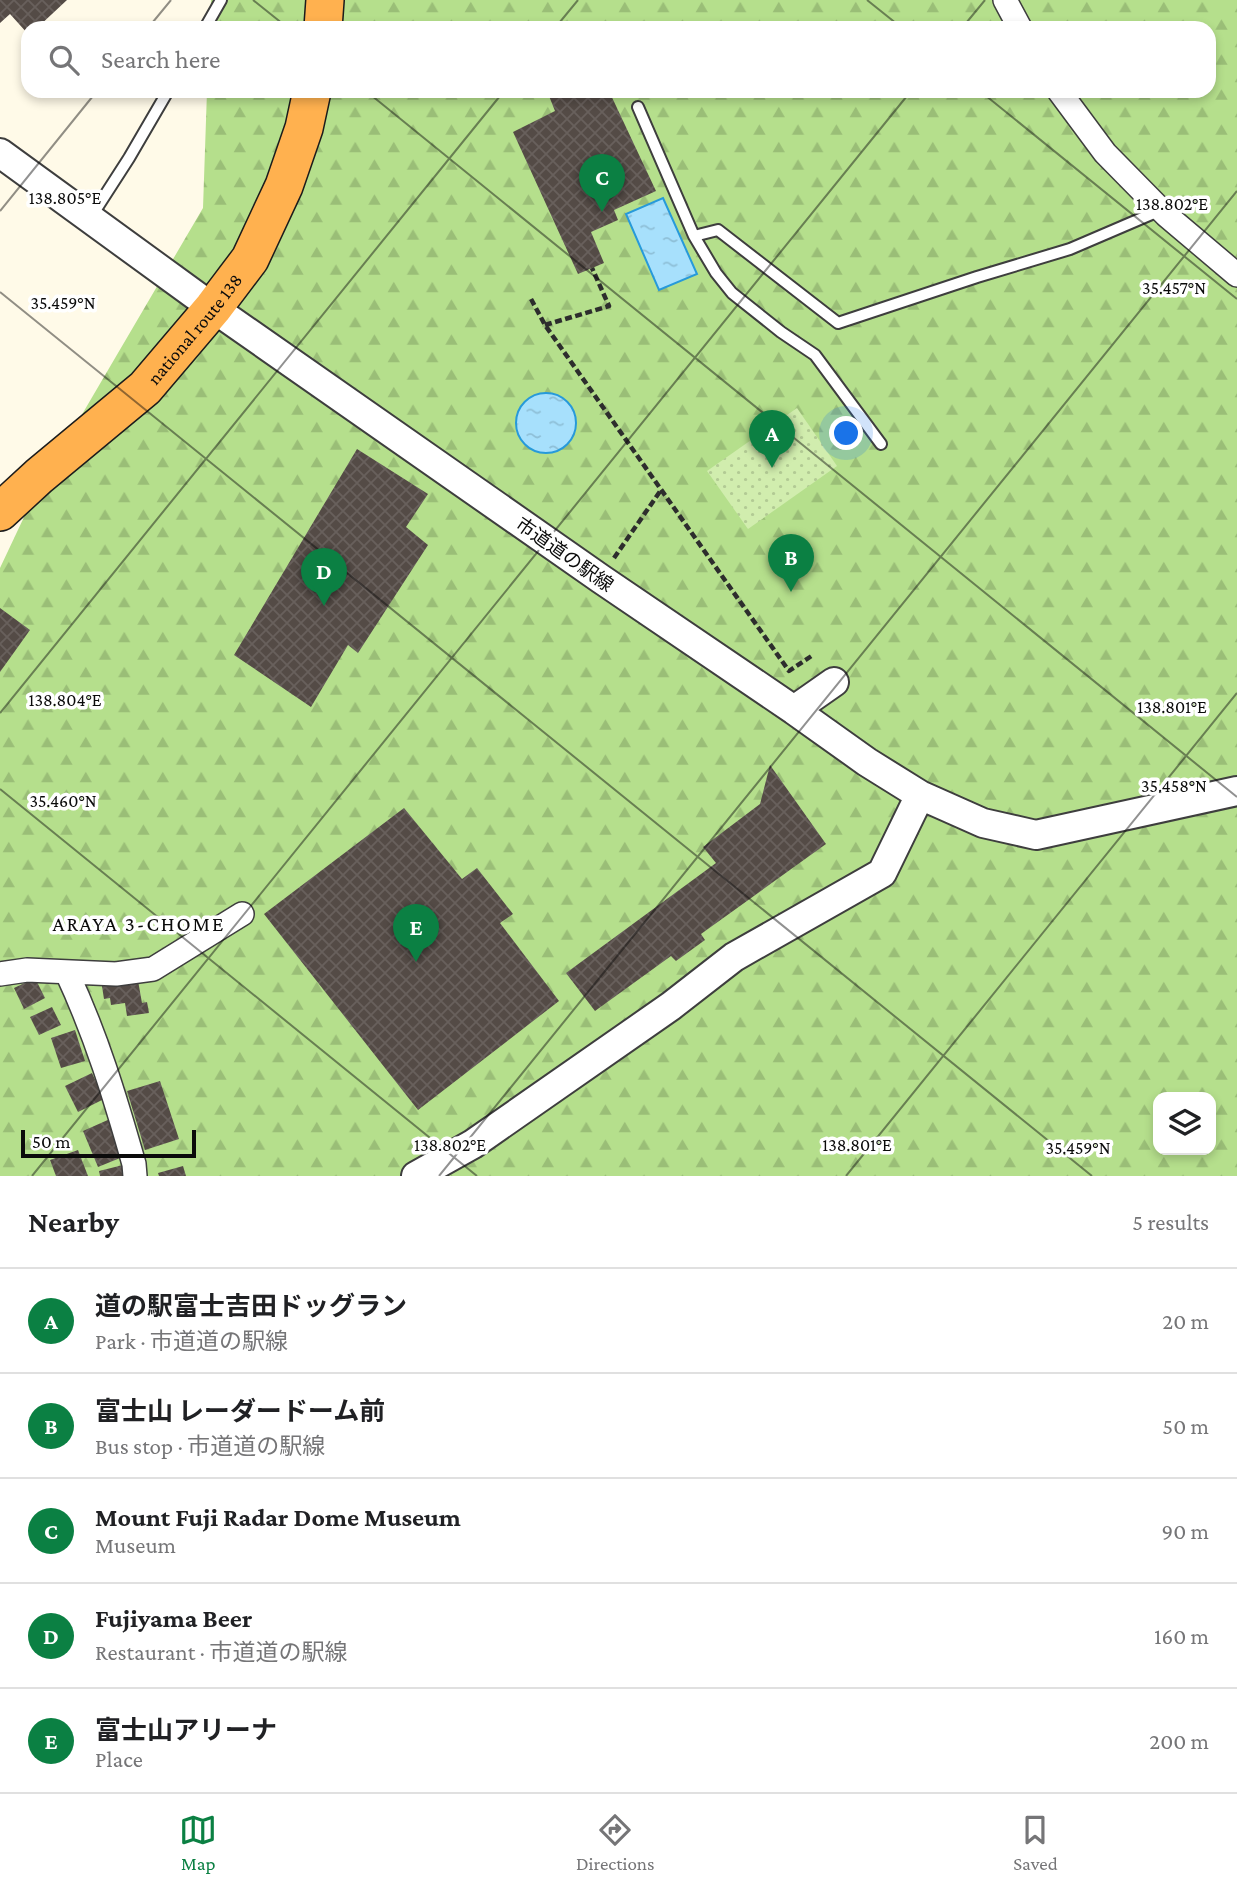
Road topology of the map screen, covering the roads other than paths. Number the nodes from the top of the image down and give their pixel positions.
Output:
1 (221, 0) edge
2 (325, 0) edge
3 (1005, 0) edge
4 (209, 21) edge
5 (324, 21) edge
6 (1016, 21) edge
7 (164, 98) edge
8 (310, 98) edge
9 (1064, 98) edge
10 (638, 107) dead end
11 (0, 153) edge
12 (1161, 210) junction
13 (89, 219) junction
14 (694, 236) junction
15 (1237, 275) edge
16 (213, 308) junction
17 (881, 444) dead end
18 (0, 512) edge
19 (834, 682) dead end
20 (794, 710) junction
21 (1237, 791) edge
22 (920, 795) junction
23 (242, 914) dead end
24 (67, 973) junction
25 (0, 974) edge
26 (135, 1176) edge
27 (416, 1176) edge

1 - 4 lane
2 - 5 highway
3 - 6 street
7 - 13 lane
8 - 16 highway, national route 138
9 - 12 street
10 - 14 lane
11 - 13 street, 市道道の駅線
12 - 14 lane
12 - 15 street
13 - 16 street, 市道道の駅線
14 - 17 lane
16 - 18 highway, national route 138
16 - 20 street, 市道道の駅線
19 - 20 street
20 - 22 street, 市道道の駅線
21 - 22 street, 市道道の駅線
22 - 27 street
23 - 24 street
24 - 25 street
24 - 26 street

